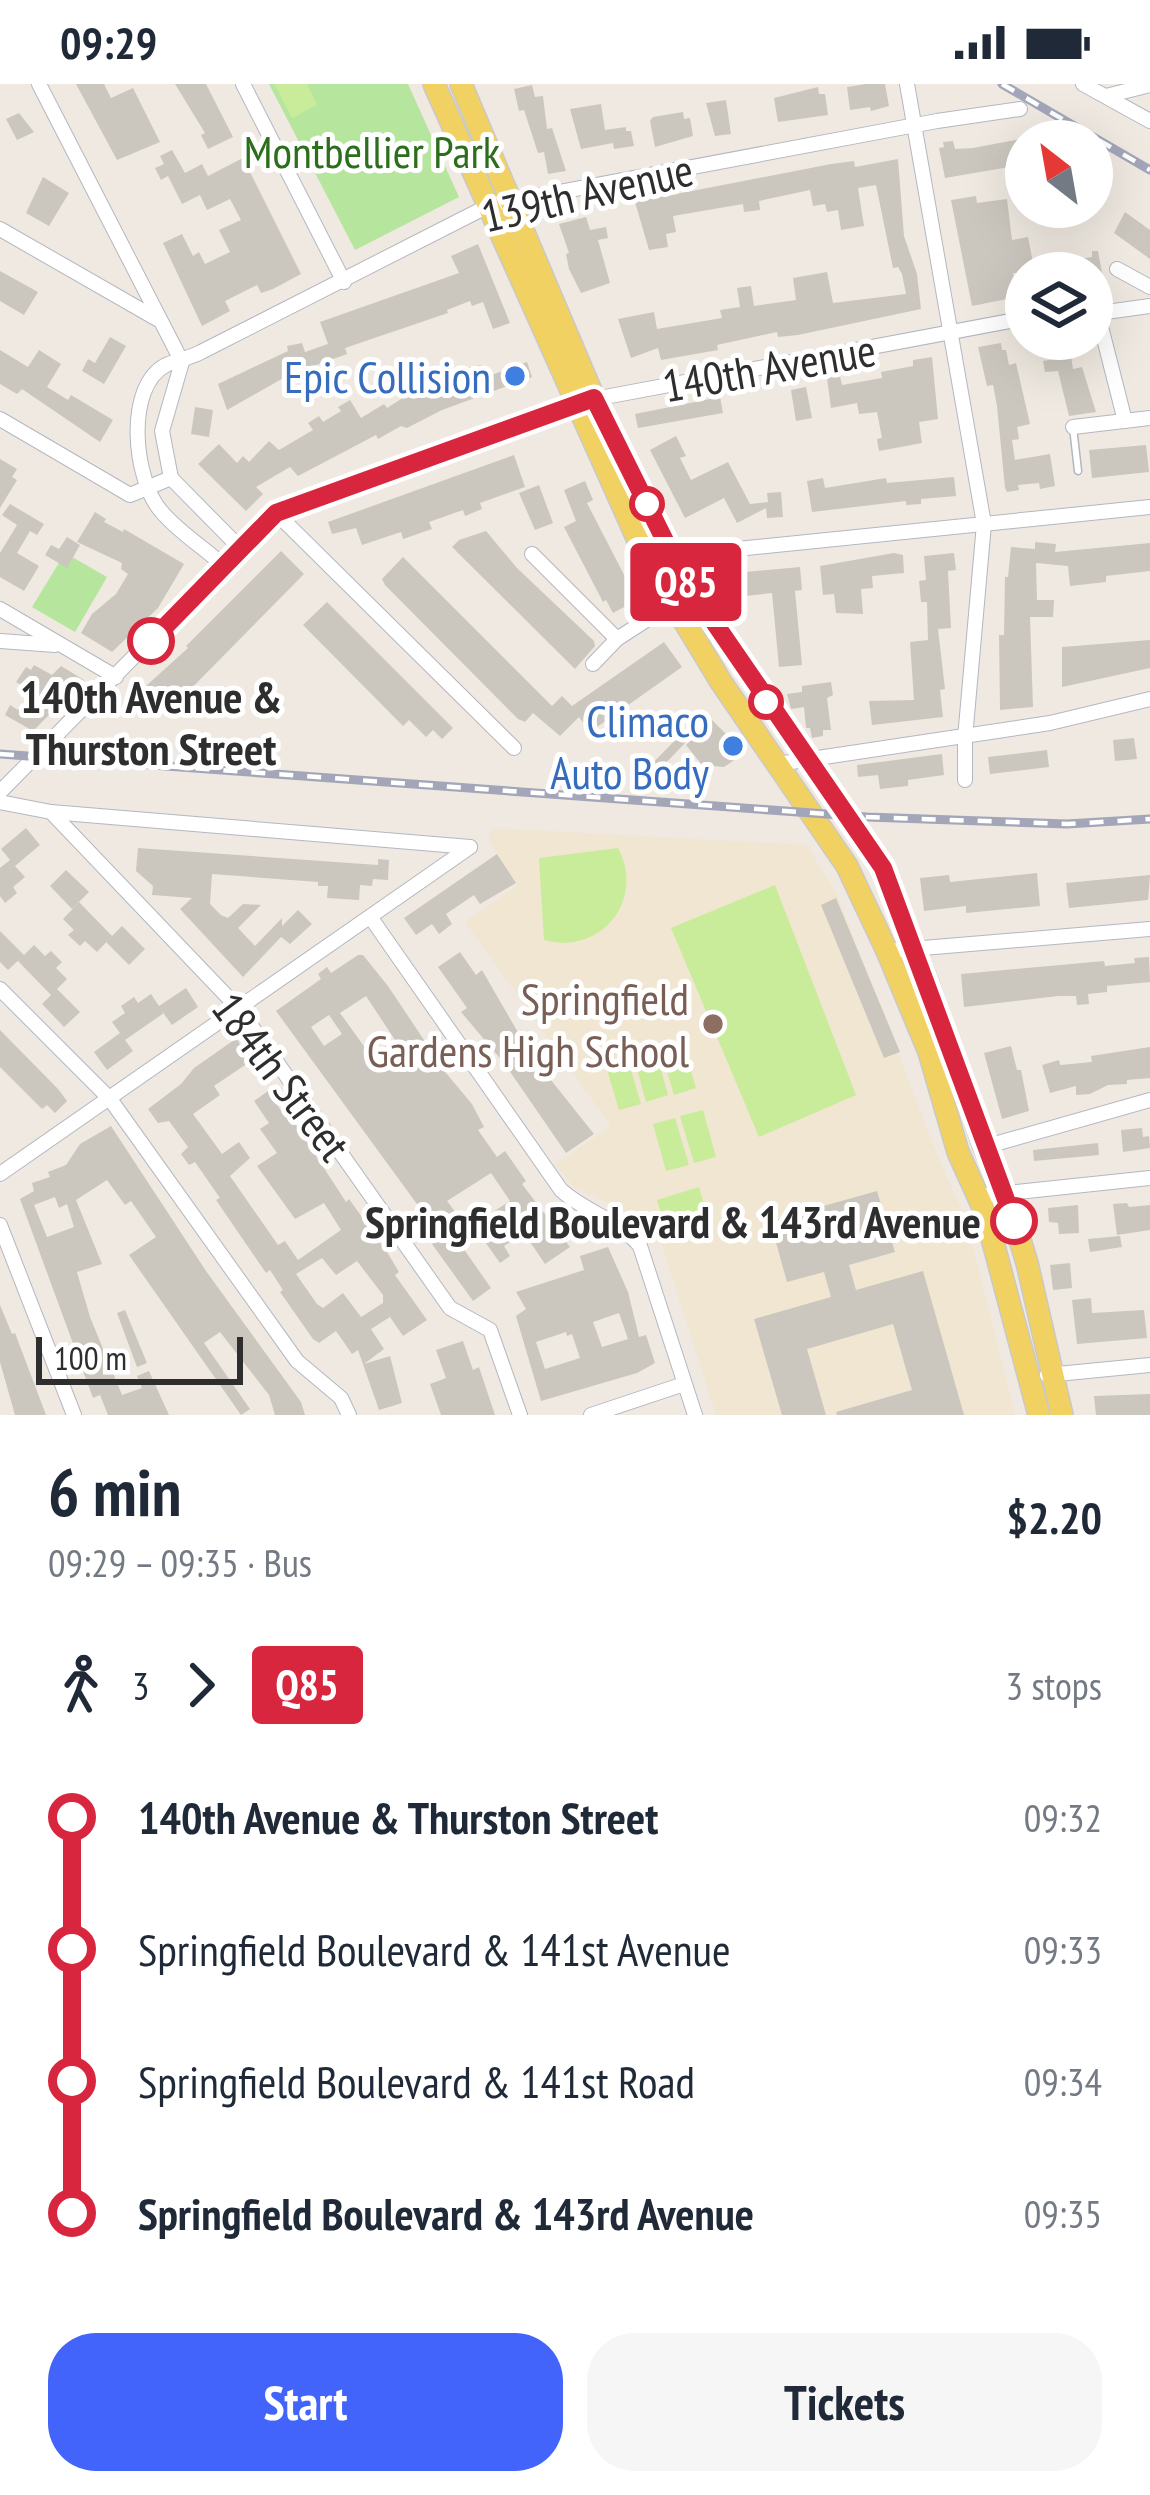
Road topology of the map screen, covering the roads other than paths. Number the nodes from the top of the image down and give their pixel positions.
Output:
1 (39, 84) edge
2 (243, 84) edge
3 (434, 84) edge
4 (461, 84) edge
5 (907, 84) edge
6 (1083, 84) edge
7 (1150, 85) edge
8 (1106, 96) junction
9 (1020, 110) dead end
10 (1150, 121) edge
11 (916, 125) junction
12 (514, 201) junction
13 (490, 205) junction
14 (0, 229) edge
15 (1118, 269) dead end
16 (344, 281) junction
17 (1150, 286) edge
18 (1150, 306) edge
19 (1113, 312) edge
20 (160, 320) junction
21 (1005, 322) edge
22 (952, 332) junction
23 (1108, 360) edge
24 (182, 362) junction
25 (584, 400) junction
26 (0, 418) edge
27 (1150, 418) edge
28 (1125, 421) junction
29 (1073, 427) joint
30 (1078, 471) dead end
31 (171, 478) junction
32 (148, 488) junction
33 (1150, 507) edge
34 (276, 513) junction
35 (984, 524) junction
36 (242, 550) junction
37 (532, 554) dead end
38 (673, 556) junction
39 (646, 558) junction
40 (225, 567) junction
41 (671, 604) junction
42 (0, 609) edge
43 (617, 639) junction
44 (0, 641) edge
45 (61, 645) junction
46 (593, 664) dead end
47 (116, 677) junction
48 (1150, 699) edge
49 (965, 737) junction
50 (514, 748) dead end
51 (805, 760) junction
52 (778, 764) junction
53 (965, 780) dead end
54 (0, 792) edge
55 (0, 802) edge
56 (51, 812) junction
57 (371, 918) junction
58 (1150, 929) edge
59 (915, 949) junction
60 (887, 951) junction
61 (0, 988) edge
62 (240, 1010) junction
63 (110, 1099) junction
64 (1150, 1100) edge
65 (983, 1148) junction
66 (0, 1174) edge
67 (1150, 1178) edge
68 (1006, 1194) junction
69 (979, 1196) junction
70 (0, 1225) edge
71 (1150, 1365) edge
72 (1041, 1375) junction
73 (684, 1384) junction
74 (74, 1415) edge
75 (349, 1415) edge
76 (520, 1415) edge
77 (591, 1415) edge
78 (695, 1415) edge
79 (1039, 1415) edge
80 (1062, 1415) edge

1 - 20 street
2 - 16 street
3 - 13 main road
4 - 12 main road
5 - 11 street
6 - 8 street
7 - 8 street
8 - 10 street
9 - 11 street, 139th Avenue
11 - 12 street, 139th Avenue
11 - 22 street
12 - 13 street, 139th Avenue
12 - 25 main road
13 - 16 street, 139th Avenue
13 - 25 main road
14 - 20 street
15 - 17 street
16 - 24 street, 139th Avenue
18 - 19 street
20 - 24 street
21 - 22 street, 140th Avenue
22 - 25 street, 140th Avenue
22 - 35 street
23 - 28 street
24 - 31 street
24 - 32 street, 139th Avenue
25 - 34 street, 140th Avenue
25 - 38 main road
25 - 39 main road
26 - 32 street
27 - 28 street
28 - 29 street
29 - 30 lane
31 - 32 street
31 - 36 street
32 - 40 street
33 - 35 street
34 - 36 street, 140th Avenue
34 - 50 street
35 - 38 street
35 - 49 street
36 - 40 street, 140th Avenue
37 - 43 street
38 - 39 street
38 - 51 main road
39 - 41 main road
40 - 47 street, 140th Avenue
41 - 43 street
41 - 52 main road
42 - 45 street
43 - 46 street
44 - 45 street
45 - 47 street
47 - 54 street, 140th Avenue
48 - 49 street
49 - 51 street
49 - 53 street
51 - 52 street
51 - 59 main road
52 - 60 main road
55 - 56 street
56 - 57 street
56 - 62 street, 184th Street
57 - 62 street
57 - 73 street
58 - 59 street
59 - 60 street
59 - 65 main road
60 - 69 main road
61 - 63 street
62 - 63 street
62 - 76 street, 184th Street
63 - 66 street
63 - 75 street
64 - 65 street
65 - 68 main road
67 - 68 street
68 - 69 street
68 - 72 main road
69 - 72 main road
70 - 74 street
71 - 72 street
72 - 79 main road
72 - 80 main road
73 - 77 street
73 - 78 street

